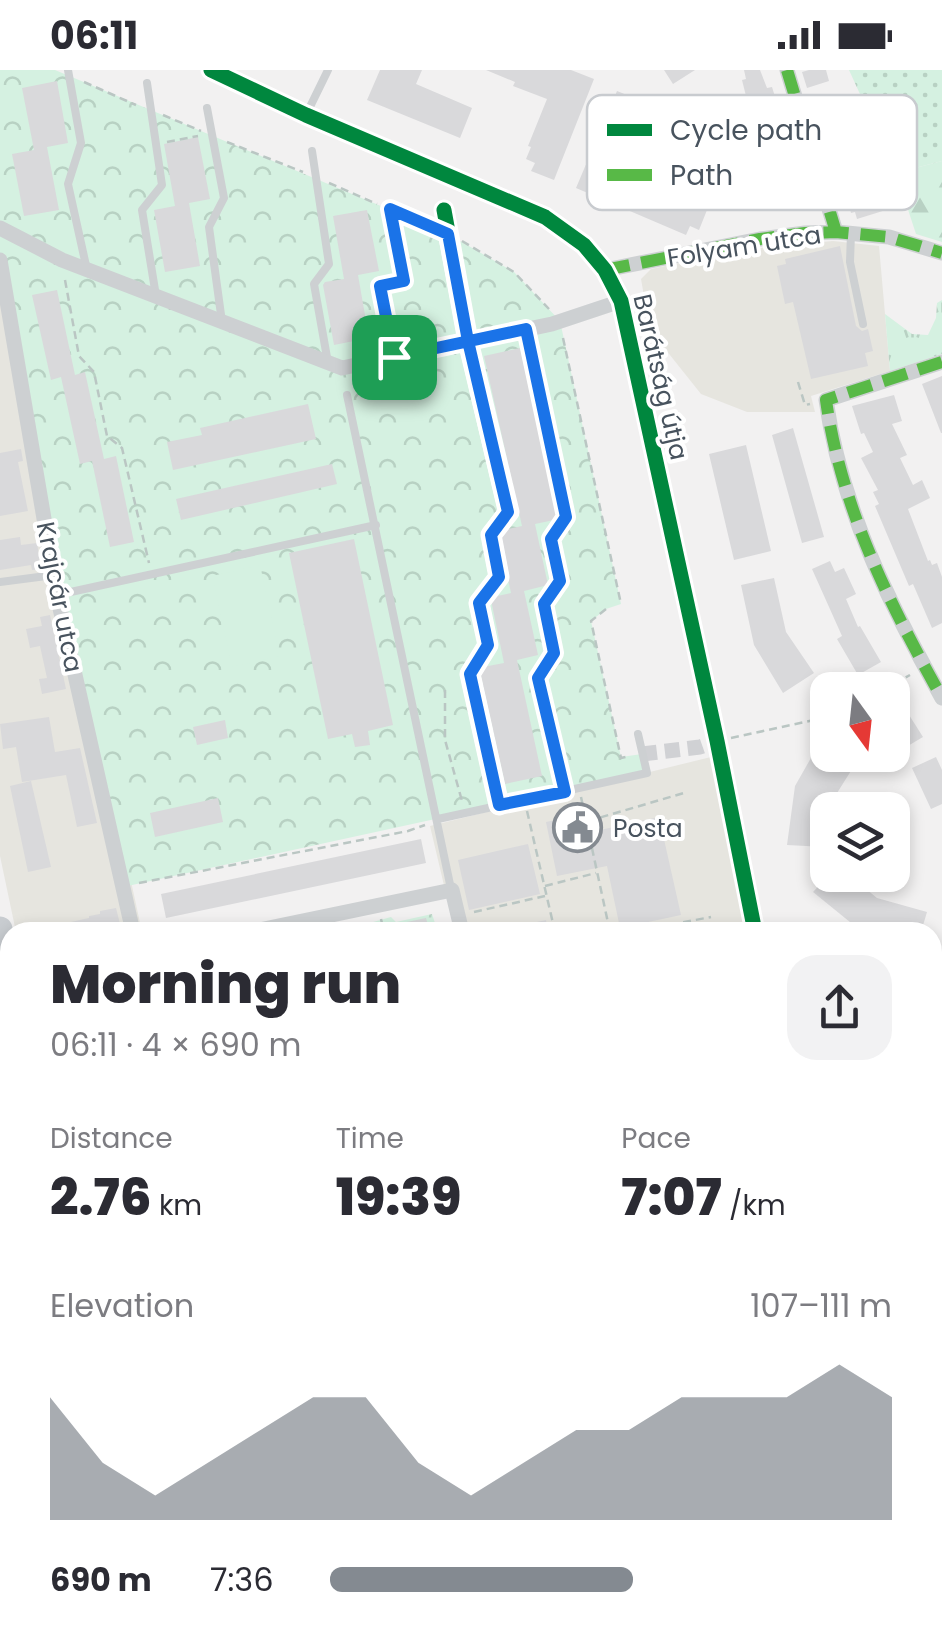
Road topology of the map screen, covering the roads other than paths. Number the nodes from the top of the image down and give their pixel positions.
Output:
1 (211, 70) edge
2 (328, 70) edge
3 (787, 70) edge
4 (68, 73) edge
5 (146, 83) dead end
6 (796, 95) edge
7 (207, 108) dead end
8 (306, 115) junction
9 (312, 151) dead end
10 (390, 209) road end
11 (444, 210) dead end
12 (836, 210) edge
13 (0, 228) edge
14 (844, 233) junction
15 (942, 253) edge
16 (0, 260) edge
17 (87, 270) junction
18 (605, 270) junction
19 (156, 296) junction
20 (620, 301) junction
21 (222, 322) junction
22 (864, 324) dead end
23 (526, 329) junction
24 (468, 341) junction
25 (394, 357) junction
26 (328, 362) junction
27 (942, 362) edge
28 (347, 395) dead end
29 (376, 525) junction
30 (54, 575) junction
31 (0, 582) edge
32 (57, 595) junction
33 (942, 698) edge
34 (638, 734) dead end
35 (565, 792) junction
36 (499, 805) junction
37 (438, 819) junction
38 (452, 890) junction
39 (131, 922) edge
40 (300, 922) edge
41 (460, 922) edge
42 (754, 922) edge

1 - 8 street, Barátság útja
2 - 8 lane
3 - 6 street
4 - 17 lane
5 - 19 lane
7 - 21 lane
8 - 18 street, Barátság útja
9 - 26 lane
10 - 25 lane
11 - 24 lane
12 - 14 street
13 - 17 street
14 - 15 street, Folyam utca
14 - 18 street, Folyam utca
14 - 22 lane
16 - 30 street, Krajcár utca
17 - 19 street
18 - 20 street, Barátság útja
19 - 21 street
20 - 23 street
20 - 42 street, Barátság útja
21 - 26 street
23 - 24 street
23 - 35 lane
24 - 25 street
24 - 36 lane
25 - 26 street
27 - 33 street
28 - 29 lane
29 - 32 lane
29 - 37 lane
30 - 31 lane
30 - 32 street, Krajcár utca
32 - 39 street, Krajcár utca
34 - 35 lane
35 - 36 lane
36 - 37 lane
37 - 38 lane
38 - 40 street
38 - 41 street

